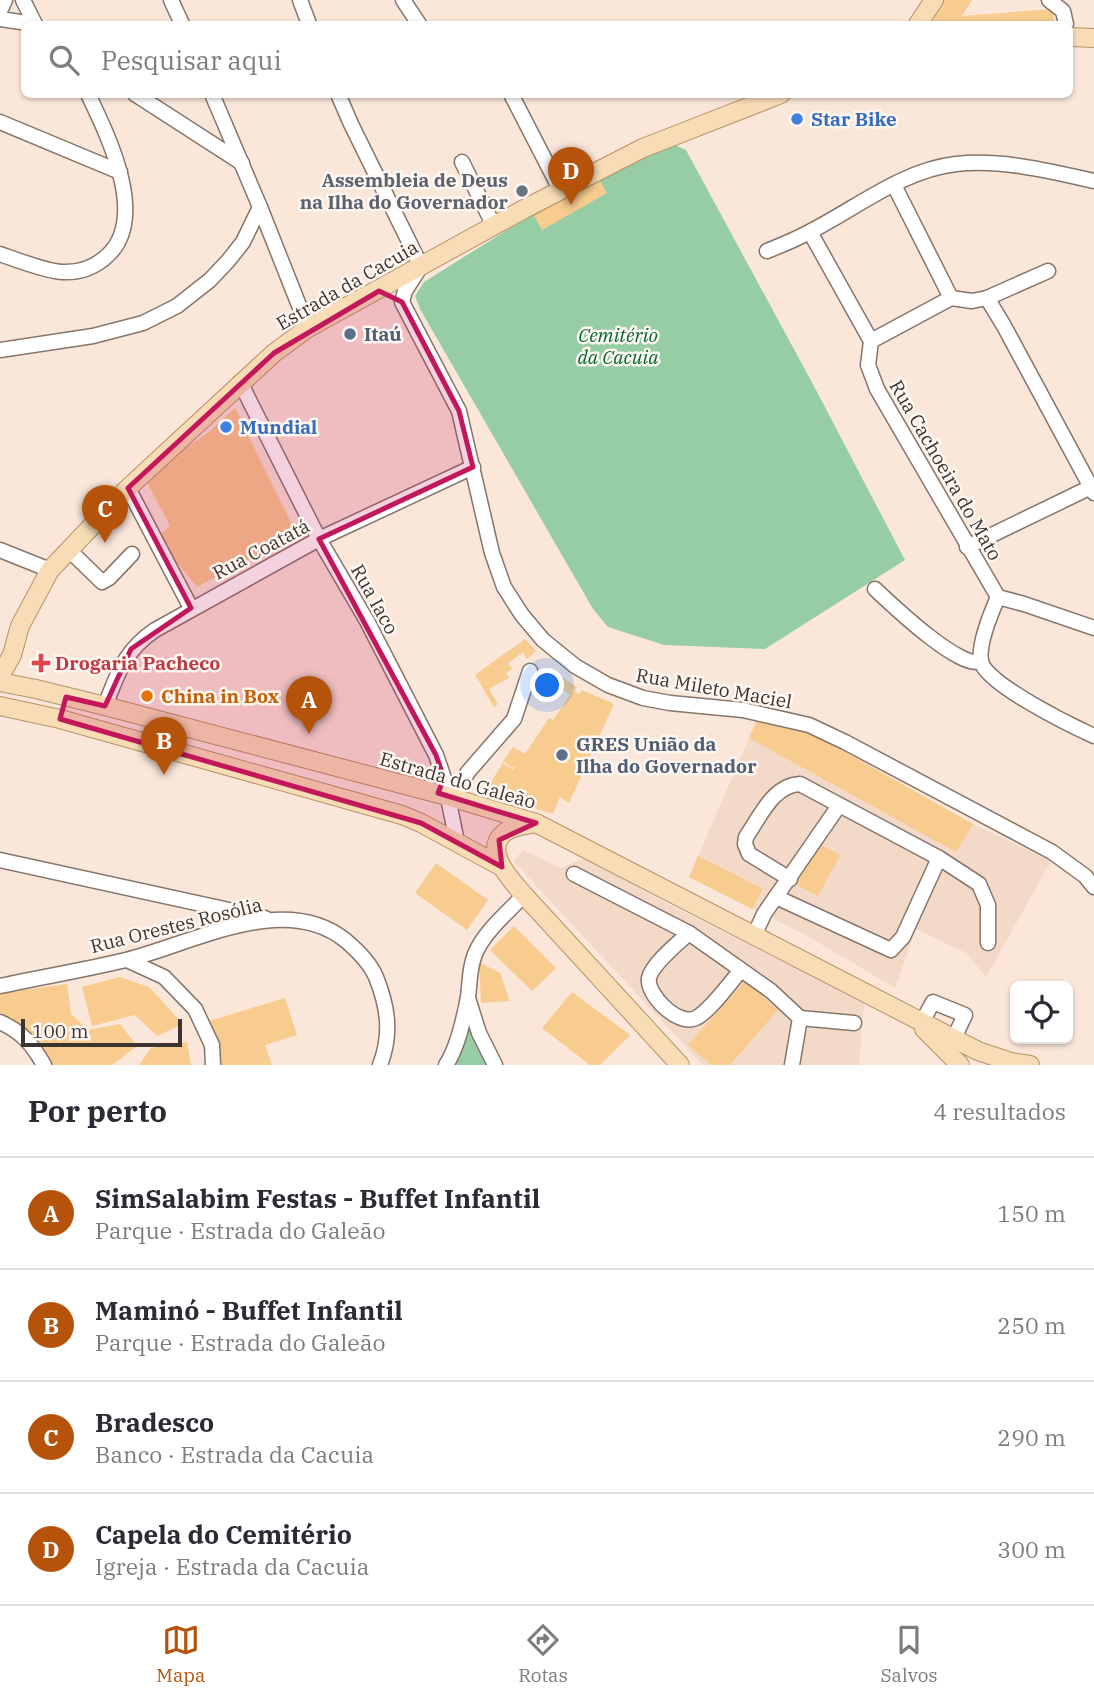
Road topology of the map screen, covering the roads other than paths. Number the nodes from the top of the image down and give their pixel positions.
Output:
1 (5, 0) edge
2 (23, 0) edge
3 (171, 0) edge
4 (300, 0) edge
5 (404, 0) edge
6 (934, 0) edge
7 (1049, 0) edge
8 (0, 11) edge
9 (0, 19) edge
10 (34, 21) edge
11 (181, 21) edge
12 (308, 21) edge
13 (417, 21) edge
14 (920, 21) edge
15 (1065, 21) edge
16 (21, 22) edge
17 (1073, 37) edge
18 (1094, 38) edge
19 (90, 98) edge
20 (141, 98) edge
21 (214, 98) edge
22 (340, 98) edge
23 (513, 98) edge
24 (767, 98) edge
25 (0, 122) edge
26 (462, 162) dead end
27 (242, 163) junction
28 (120, 172) junction
29 (1094, 181) edge
30 (894, 185) junction
31 (561, 191) junction
32 (260, 207) junction
33 (494, 226) junction
34 (810, 232) junction
35 (767, 251) dead end
36 (0, 254) edge
37 (421, 266) junction
38 (1048, 271) dead end
39 (379, 291) junction
40 (951, 298) junction
41 (987, 298) junction
42 (402, 302) junction
43 (308, 328) junction
44 (870, 341) junction
45 (0, 350) edge
46 (240, 382) junction
47 (473, 467) junction
48 (128, 488) junction
49 (1092, 490) edge
50 (319, 539) junction
51 (967, 547) junction
52 (0, 550) edge
53 (69, 550) junction
54 (132, 554) dead end
55 (50, 570) junction
56 (875, 589) dead end
57 (998, 597) junction
58 (191, 608) junction
59 (20, 626) junction
60 (1094, 628) edge
61 (0, 642) edge
62 (981, 661) junction
63 (530, 671) dead end
64 (0, 676) edge
65 (0, 682) edge
66 (66, 697) junction
67 (0, 706) edge
68 (106, 706) junction
69 (60, 719) junction
70 (1094, 736) edge
71 (444, 778) joint
72 (444, 795) junction
73 (838, 807) junction
74 (536, 823) junction
75 (457, 842) junction
76 (939, 858) junction
77 (0, 860) edge
78 (502, 867) junction
79 (574, 874) dead end
80 (790, 879) junction
81 (1094, 887) edge
82 (524, 895) junction
83 (776, 897) junction
84 (273, 919) junction
85 (689, 933) junction
86 (754, 936) junction
87 (988, 943) dead end
88 (127, 960) junction
89 (741, 970) junction
90 (0, 986) edge
91 (468, 997) junction
92 (800, 1018) junction
93 (917, 1020) junction
94 (0, 1022) edge
95 (854, 1023) dead end
96 (954, 1038) junction
97 (44, 1065) edge
98 (213, 1065) edge
99 (380, 1065) edge
100 (446, 1065) edge
101 (495, 1065) edge
102 (680, 1065) edge
103 (792, 1065) edge
104 (960, 1065) edge
105 (1030, 1065) edge

1 - 8 street
2 - 10 street
3 - 11 street
4 - 12 street
5 - 13 street
6 - 14 main road
7 - 15 street
9 - 16 street
17 - 18 main road
19 - 28 street
20 - 27 street
21 - 27 street
22 - 37 street
23 - 31 street
24 - 31 main road, Estrada da Cacuia
25 - 28 street
26 - 33 street
27 - 32 street
28 - 36 street
29 - 30 street
30 - 34 street
30 - 40 street
31 - 33 main road, Estrada da Cacuia
32 - 43 street
32 - 45 street
33 - 37 main road, Estrada da Cacuia
34 - 35 street
34 - 44 street, Rua Cachoeira do Mato
37 - 39 main road, Estrada da Cacuia
37 - 42 street
38 - 41 street
39 - 42 street
39 - 43 main road, Estrada da Cacuia
40 - 41 street
40 - 44 street
41 - 49 street
42 - 47 street, Rua Mileto Maciel
43 - 46 main road, Estrada da Cacuia
44 - 51 street, Rua Cachoeira do Mato
46 - 48 main road, Estrada da Cacuia
46 - 50 street, Rua Iaco
47 - 50 street, Rua Coatatá
47 - 81 street, Rua Mileto Maciel
48 - 53 main road, Estrada da Cacuia
48 - 58 street
49 - 51 street
50 - 58 street, Rua Coatatá
50 - 71 street, Rua Iaco
51 - 57 street, Rua Cachoeira do Mato
52 - 55 street
53 - 54 street
53 - 55 main road, Estrada da Cacuia
55 - 59 main road, Estrada da Cacuia
56 - 62 street
57 - 60 street
57 - 62 street
58 - 68 street, Rua Coatatá
59 - 61 main road, Estrada da Cacuia
59 - 64 main road, Estrada da Cacuia
62 - 70 street
63 - 72 street
65 - 66 main road, Estrada do Galeão
66 - 68 main road, Estrada do Galeão
66 - 69 main road
67 - 69 main road
68 - 72 main road, Estrada do Galeão
69 - 75 main road
71 - 72 main road
72 - 74 main road, Estrada do Galeão
72 - 75 street
73 - 76 street
73 - 80 street
73 - 80 street
74 - 78 main road
74 - 86 main road, Estrada do Galeão
75 - 78 main road
76 - 83 street
76 - 87 street
77 - 84 street
78 - 82 main road
79 - 85 street
80 - 83 street
82 - 91 street
82 - 102 main road
83 - 86 street
84 - 88 street, Rua Orestes Rosólia
84 - 99 street, Rua Orestes Rosólia
85 - 89 street
85 - 89 street
86 - 93 main road, Estrada do Galeão
88 - 90 street, Rua Orestes Rosólia
88 - 98 street
89 - 92 street
91 - 100 street
91 - 101 street
92 - 95 street
92 - 103 street
93 - 96 main road, Estrada do Galeão
93 - 96 street
93 - 104 main road
94 - 97 street
96 - 105 main road, Estrada do Galeão

